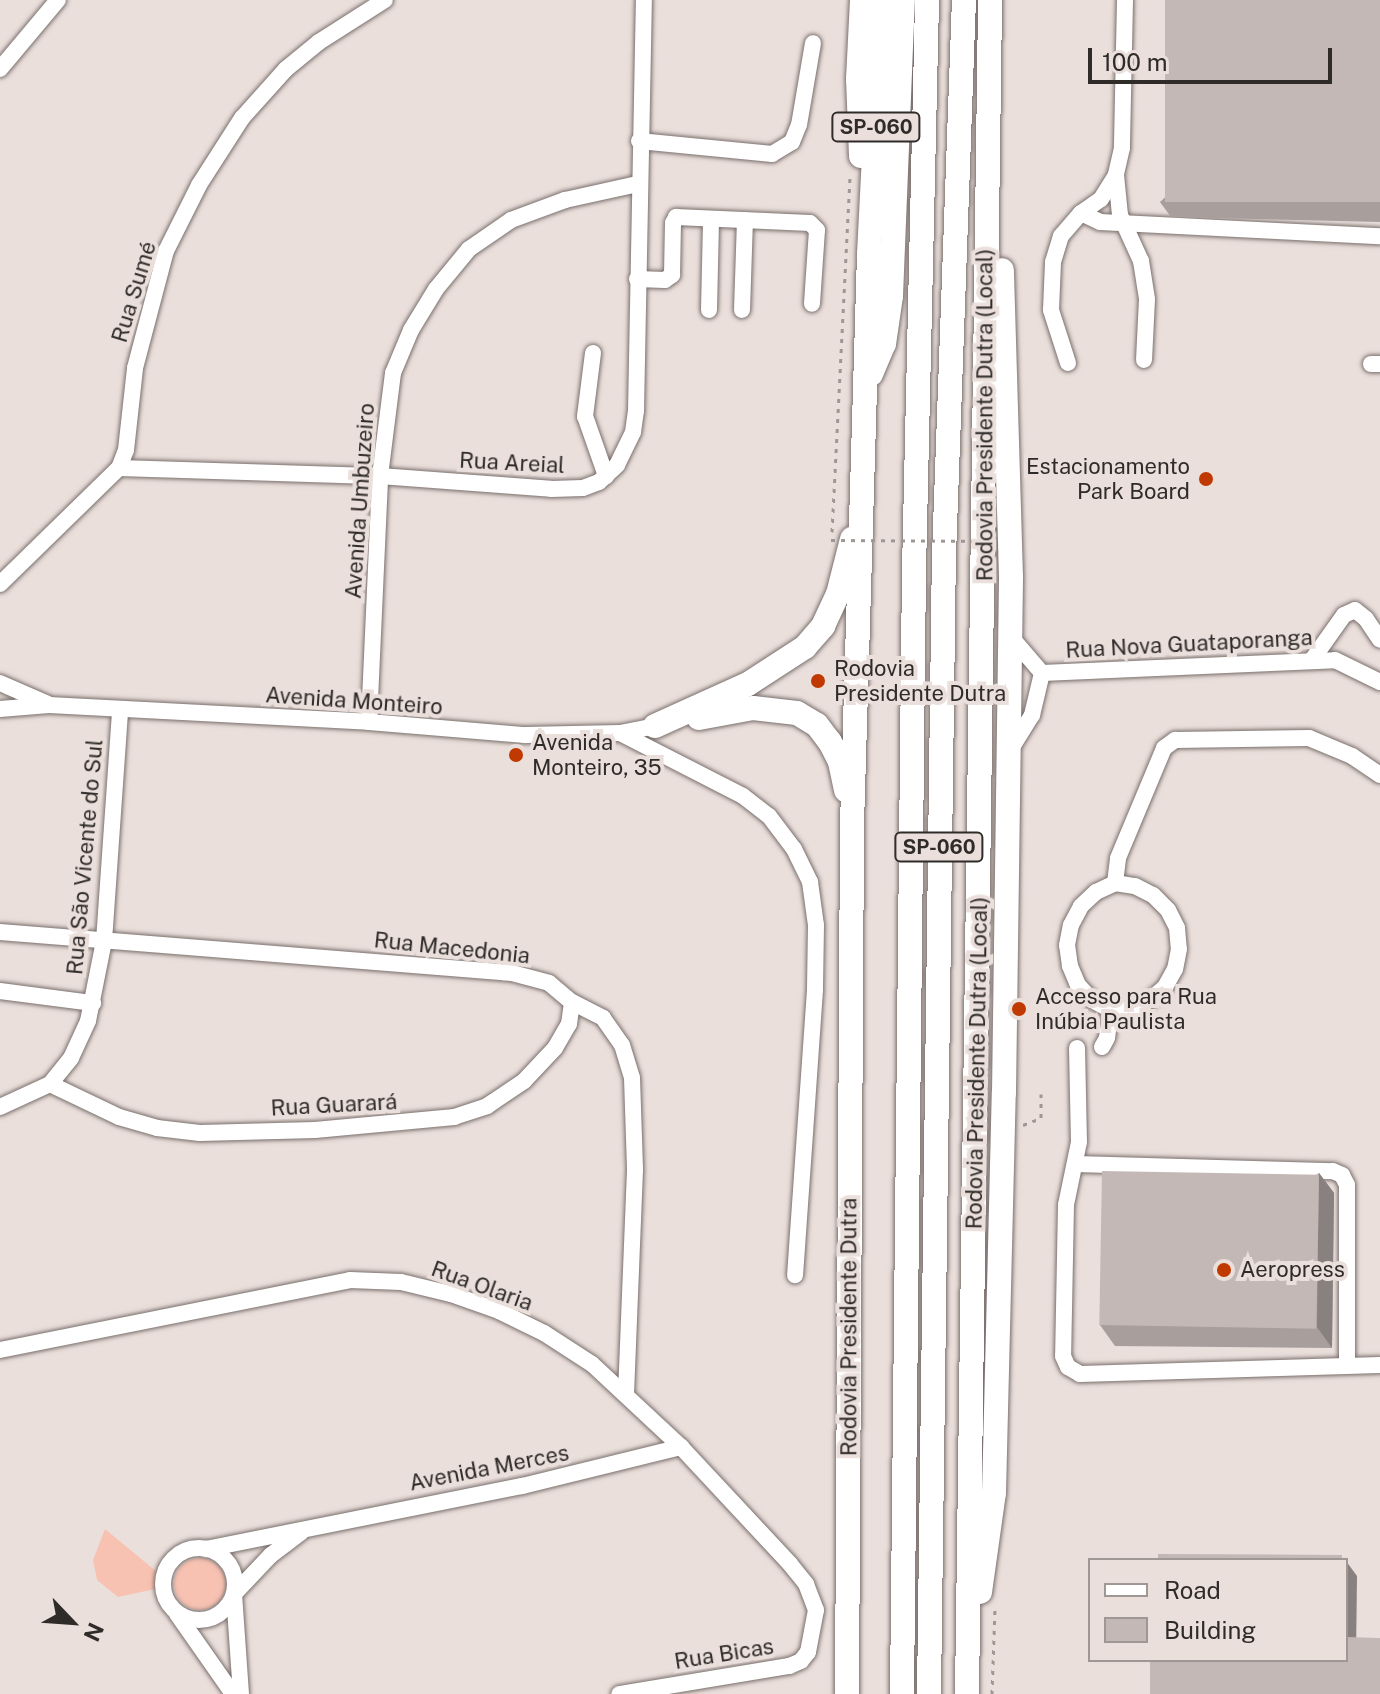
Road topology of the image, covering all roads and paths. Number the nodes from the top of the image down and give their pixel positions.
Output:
1 (58, 0) edge
2 (385, 0) edge
3 (644, 0) edge
4 (862, 0) edge
5 (882, 0) edge
6 (903, 0) edge
7 (927, 0) edge
8 (964, 0) edge
9 (990, 0) edge
10 (1125, 0) edge
11 (813, 43) dead end
12 (0, 69) edge
13 (987, 132) junction
14 (639, 141) junction
15 (850, 169) dead end
16 (1116, 175) junction
17 (638, 184) junction
18 (1081, 213) junction
19 (711, 219) junction
20 (745, 220) junction
21 (1126, 223) junction
22 (1380, 236) edge
23 (869, 254) junction
24 (637, 279) junction
25 (812, 304) dead end
26 (709, 310) dead end
27 (742, 310) dead end
28 (593, 353) dead end
29 (1144, 360) dead end
30 (1068, 363) dead end
31 (864, 389) junction
32 (119, 468) junction
33 (380, 476) junction
34 (606, 476) junction
35 (861, 502) junction
36 (999, 541) dead end
37 (0, 584) edge
38 (1011, 637) junction
39 (1380, 640) edge
40 (1312, 660) junction
41 (1042, 673) junction
42 (1380, 682) edge
43 (0, 683) edge
44 (49, 705) junction
45 (0, 709) edge
46 (120, 711) junction
47 (369, 722) junction
48 (655, 726) junction
49 (620, 733) junction
50 (1009, 752) junction
51 (1380, 775) edge
52 (852, 824) junction
53 (1115, 883) junction
54 (0, 932) edge
55 (104, 941) junction
56 (0, 991) edge
57 (572, 1002) junction
58 (93, 1003) junction
59 (1111, 1010) junction
60 (1102, 1047) dead end
61 (1077, 1048) dead end
62 (50, 1084) junction
63 (0, 1107) edge
64 (1075, 1164) junction
65 (795, 1275) dead end
66 (0, 1350) edge
67 (1380, 1365) edge
68 (1347, 1366) junction
69 (626, 1393) junction
70 (681, 1447) junction
71 (305, 1528) junction
72 (206, 1549) junction
73 (806, 1584) joint
74 (234, 1594) junction
75 (176, 1612) junction
76 (968, 1649) junction
77 (652, 1691) edge
78 (233, 1694) edge
79 (241, 1694) edge
80 (619, 1694) edge
81 (847, 1694) edge
82 (902, 1694) edge
83 (929, 1694) edge
84 (967, 1694) edge

1 - 12 street
2 - 32 street, Rua Sumé
3 - 14 street
4 - 23 highway
5 - 23 highway, Rodovia Presidente Dutra / SP-060
6 - 31 highway
7 - 82 highway, SP-060
8 - 83 highway, SP-060
9 - 13 highway, Rodovia Presidente Dutra (Local) / SP-060
10 - 16 street
11 - 14 street
13 - 38 highway
13 - 76 highway, Rodovia Presidente Dutra (Local) / SP-060
14 - 17 street
15 - 36 path, bridge
16 - 18 street
16 - 21 street
17 - 24 street
17 - 33 street, Avenida Umbuzeiro
18 - 21 street
18 - 30 street
19 - 20 street
19 - 24 street
19 - 26 street
20 - 25 street
20 - 27 street
21 - 22 street
21 - 29 street
23 - 31 highway, Rodovia Presidente Dutra / SP-060
24 - 34 street
28 - 34 street
31 - 35 highway, Rodovia Presidente Dutra / SP-060
32 - 33 street, Rua Areial
32 - 37 street
33 - 34 street, Rua Areial
33 - 47 street, Avenida Umbuzeiro
35 - 48 highway
35 - 52 highway, Rodovia Presidente Dutra / SP-060
38 - 41 street, Rua Nova Guataporanga
38 - 50 highway
39 - 40 street
40 - 41 street, Rua Nova Guataporanga
40 - 42 street, Rua Nova Guataporanga
41 - 50 street, Rua Nova Guataporanga
43 - 44 street, Avenida Monteiro
44 - 45 street, Avenida Monteiro
44 - 46 street, Avenida Monteiro
46 - 47 street, Avenida Monteiro
46 - 55 street, Rua São Vicente do Sul
47 - 49 street, Avenida Monteiro
48 - 49 street, Avenida Monteiro
48 - 52 highway
49 - 65 street
50 - 76 highway
51 - 53 street
52 - 81 highway, Rodovia Presidente Dutra / SP-060
53 - 59 street
53 - 59 street
54 - 55 street, Rua Macedonia
55 - 57 street, Rua Macedonia
55 - 58 street, Rua São Vicente do Sul
56 - 58 street
57 - 62 street, Rua Guarará
57 - 69 street, Rua Macedonia
58 - 62 street, Rua São Vicente do Sul
59 - 60 street
61 - 64 street
62 - 63 street, Rua São Vicente do Sul
64 - 68 street
64 - 68 street
66 - 69 street, Rua Olaria
67 - 68 street
69 - 70 street, Rua Olaria
70 - 71 street, Avenida Merces
70 - 73 street, Rua Olaria
71 - 72 street, Avenida Merces
71 - 74 street, Avenida Merces
72 - 74 street
72 - 75 street
73 - 77 street, Rua Bicas
74 - 75 street
74 - 79 street
75 - 78 street
76 - 84 highway, Rodovia Presidente Dutra (Local) / SP-060
77 - 80 street, Rua Bicas

